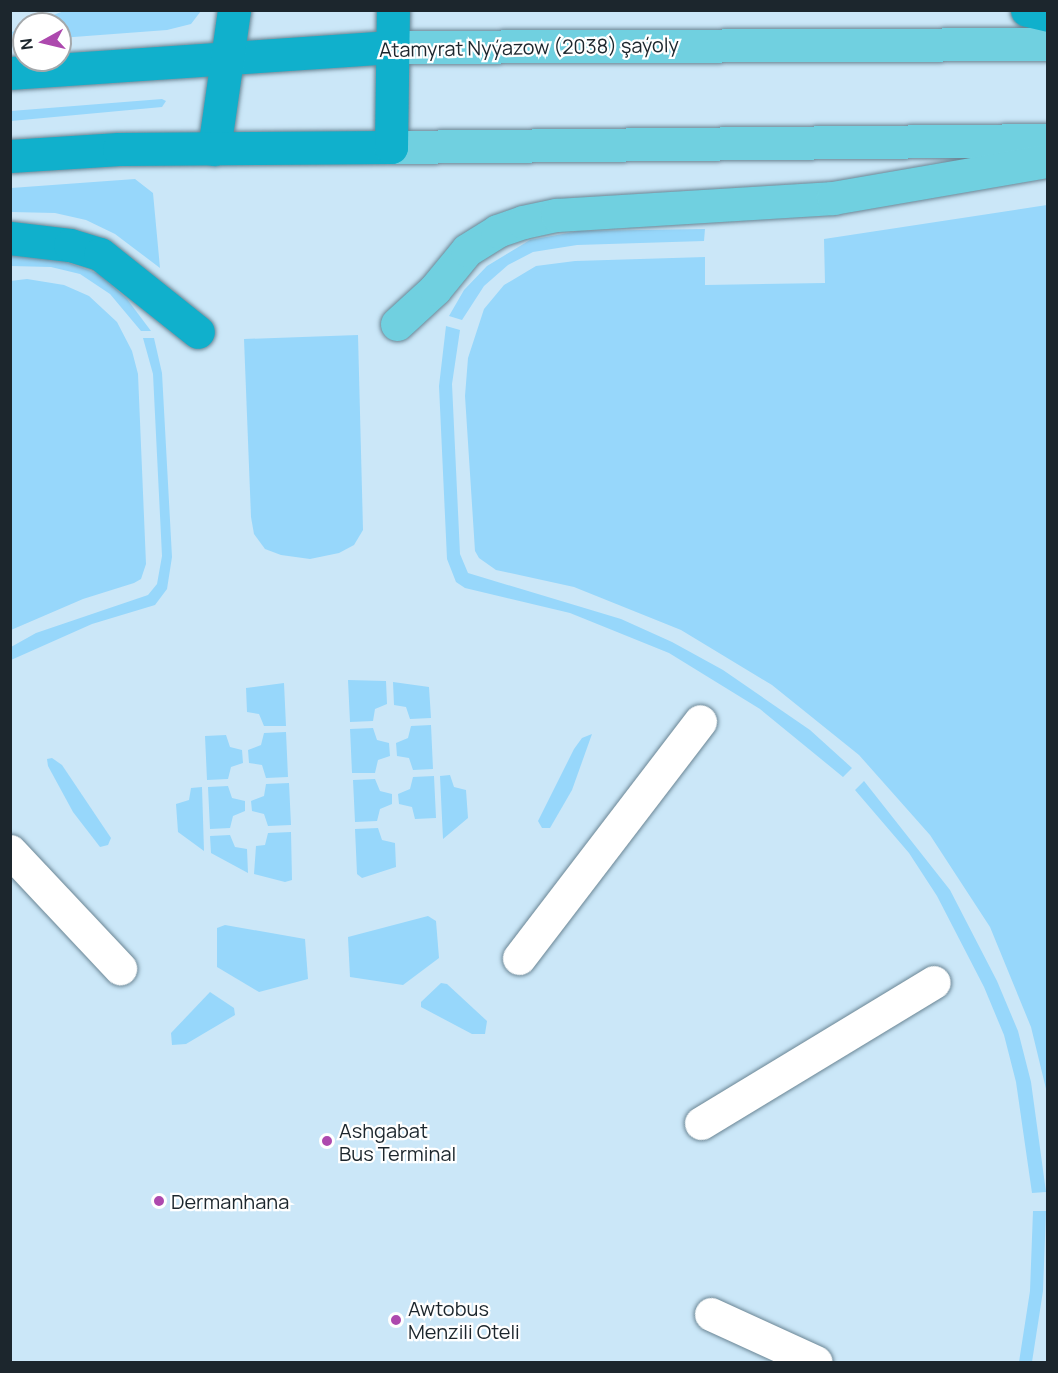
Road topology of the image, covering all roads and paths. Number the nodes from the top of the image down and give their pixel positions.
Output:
1 (234, 10) edge
2 (393, 10) edge
3 (1027, 10) edge
4 (1047, 15) edge
5 (1047, 44) edge
6 (393, 47) junction
7 (228, 56) junction
8 (10, 73) edge
9 (1047, 140) edge
10 (391, 147) junction
11 (214, 149) junction
12 (10, 156) edge
13 (1047, 161) edge
14 (10, 238) edge
15 (397, 324) dead end
16 (198, 332) dead end
17 (700, 721) dead end
18 (10, 851) edge
19 (519, 958) dead end
20 (120, 968) dead end
21 (934, 982) dead end
22 (701, 1123) dead end
23 (711, 1314) dead end
24 (816, 1362) edge

1 - 7 highway
2 - 6 highway
3 - 4 highway
5 - 6 main road, Atamyrat Nyýazow (2038) şaýoly
6 - 7 highway, Atamyrat Nyýazow (2038) şaýoly
6 - 10 highway
7 - 8 highway, Atamyrat Nyýazow (2038) şaýoly
7 - 11 highway
9 - 10 main road
10 - 11 highway
11 - 12 highway
13 - 15 main road
14 - 16 highway
17 - 19 lane
18 - 20 lane
21 - 22 lane
23 - 24 lane

